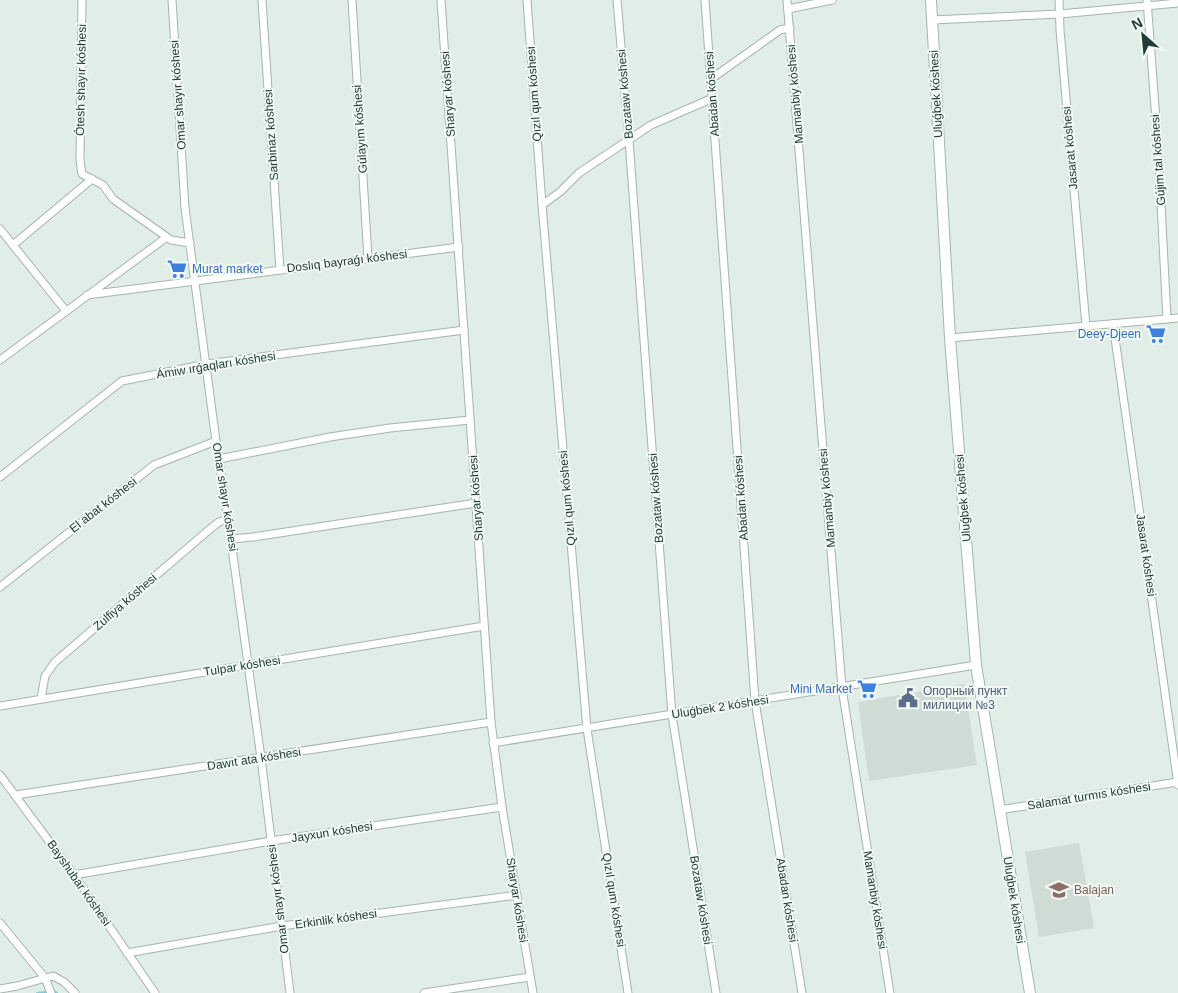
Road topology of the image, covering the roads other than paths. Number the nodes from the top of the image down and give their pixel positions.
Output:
1 (82, 0) edge
2 (172, 0) edge
3 (262, 0) edge
4 (352, 0) edge
5 (441, 0) edge
6 (527, 0) edge
7 (617, 0) edge
8 (705, 0) edge
9 (788, 0) edge
10 (832, 0) edge
11 (931, 0) edge
12 (1059, 0) edge
13 (1147, 3) edge
14 (1178, 3) edge
15 (788, 9) junction
16 (1060, 14) junction
17 (932, 20) junction
18 (790, 28) junction
19 (711, 79) junction
20 (713, 98) junction
21 (629, 140) junction
22 (92, 179) junction
23 (542, 204) junction
24 (0, 229) edge
25 (167, 237) junction
26 (190, 243) junction
27 (13, 245) junction
28 (459, 247) junction
29 (368, 258) junction
30 (280, 270) junction
31 (195, 281) junction
32 (87, 296) junction
33 (66, 311) junction
34 (1178, 318) edge
35 (1167, 319) junction
36 (1113, 324) junction
37 (1086, 326) junction
38 (464, 330) junction
39 (950, 338) junction
40 (0, 360) edge
41 (207, 364) junction
42 (470, 420) junction
43 (216, 441) junction
44 (218, 459) junction
45 (0, 478) edge
46 (476, 503) junction
47 (228, 519) junction
48 (231, 539) junction
49 (0, 587) edge
50 (484, 626) junction
51 (248, 665) junction
52 (976, 665) junction
53 (842, 688) junction
54 (41, 699) junction
55 (755, 701) junction
56 (0, 706) edge
57 (672, 715) junction
58 (491, 722) junction
59 (587, 729) junction
60 (493, 743) junction
61 (261, 758) junction
62 (0, 775) edge
63 (1178, 783) edge
64 (16, 795) junction
65 (502, 806) junction
66 (999, 810) junction
67 (271, 841) junction
68 (74, 875) junction
69 (516, 895) junction
70 (0, 923) edge
71 (282, 926) junction
72 (127, 954) junction
73 (530, 977) junction
74 (45, 978) junction
75 (0, 988) edge
76 (51, 993) edge
77 (75, 993) edge
78 (155, 993) edge
79 (290, 993) edge
80 (424, 993) edge
81 (533, 993) edge
82 (628, 993) edge
83 (716, 993) edge
84 (802, 993) edge
85 (890, 993) edge
86 (1030, 993) edge

1 - 22 street, Ótesh shayır kóshesi
2 - 26 street, Omar shayır kóshesi
3 - 30 street, Sarbinaz kóshesi
4 - 29 street, Gúlayım kóshesi
5 - 28 street, Sharyar kóshesi
6 - 23 street, Qızıl qum kóshesi
7 - 21 street, Bozataw kóshesi
8 - 19 street, Abadan kóshesi
9 - 15 street, Mamanbiy kóshesi
10 - 15 street
11 - 17 street, Uluǵbek kóshesi
12 - 16 street, Jasarat kóshesi
13 - 14 street
13 - 16 street
13 - 35 street, Gújim tal kóshesi
15 - 18 street, Mamanbiy kóshesi
16 - 17 street
16 - 37 street, Jasarat kóshesi
17 - 39 street, Uluǵbek kóshesi
18 - 19 street
18 - 53 street, Mamanbiy kóshesi
19 - 20 street, Abadan kóshesi
20 - 21 street
20 - 55 street, Abadan kóshesi
21 - 23 street
21 - 57 street, Bozataw kóshesi
22 - 25 street
22 - 27 street
23 - 59 street, Qızıl qum kóshesi
24 - 27 street
25 - 26 street
25 - 32 street, Doslıq bayraǵı kóshesi
26 - 31 street, Omar shayır kóshesi
27 - 33 street
28 - 29 street, Doslıq bayraǵı kóshesi
28 - 38 street, Sharyar kóshesi
29 - 30 street, Doslıq bayraǵı kóshesi
30 - 31 street, Doslıq bayraǵı kóshesi
31 - 32 street, Doslıq bayraǵı kóshesi
31 - 41 street, Omar shayır kóshesi
32 - 33 street, Doslıq bayraǵı kóshesi
33 - 40 street, Doslıq bayraǵı kóshesi
34 - 35 street
35 - 36 street
36 - 37 street
36 - 63 street, Jasarat kóshesi
37 - 39 street
38 - 41 street, Ámiw ırǵaqları kóshesi
38 - 42 street, Sharyar kóshesi
39 - 52 street, Uluǵbek kóshesi
41 - 43 street, Omar shayır kóshesi
41 - 45 street, Ámiw ırǵaqları kóshesi
42 - 44 street
42 - 46 street, Sharyar kóshesi
43 - 44 street, Omar shayır kóshesi
43 - 49 street, El abat kóshesi
44 - 47 street, Omar shayır kóshesi
46 - 48 street
46 - 50 street, Sharyar kóshesi
47 - 48 street, Omar shayır kóshesi
47 - 54 street, Zulfiya kóshesi
48 - 51 street, Omar shayır kóshesi
50 - 51 street, Tulpar kóshesi
50 - 58 street, Sharyar kóshesi
51 - 54 street, Tulpar kóshesi
51 - 61 street, Omar shayır kóshesi
52 - 53 street, Uluǵbek 2 kóshesi
52 - 66 street, Uluǵbek kóshesi
53 - 55 street, Uluǵbek 2 kóshesi
53 - 85 street, Mamanbiy kóshesi
54 - 56 street, Tulpar kóshesi
55 - 57 street, Uluǵbek 2 kóshesi
55 - 84 street, Abadan kóshesi
57 - 59 street, Uluǵbek 2 kóshesi
57 - 83 street, Bozataw kóshesi
58 - 60 street, Sharyar kóshesi
58 - 61 street, Dawıt ata kóshesi
59 - 60 street, Uluǵbek 2 kóshesi
59 - 82 street, Qızıl qum kóshesi
60 - 65 street, Sharyar kóshesi
61 - 64 street, Dawıt ata kóshesi
61 - 67 street, Omar shayır kóshesi
62 - 64 street, Bayshubar kóshesi
63 - 66 street, Salamat turmıs kóshesi
64 - 68 street, Bayshubar kóshesi
65 - 67 street, Jayxun kóshesi
65 - 69 street, Sharyar kóshesi
66 - 86 street, Uluǵbek kóshesi
67 - 68 street, Jayxun kóshesi
67 - 71 street, Omar shayır kóshesi
68 - 72 street, Bayshubar kóshesi
69 - 71 street, Erkinlik kóshesi
69 - 73 street, Sharyar kóshesi
70 - 74 street
71 - 72 street, Erkinlik kóshesi
71 - 79 street, Omar shayır kóshesi
72 - 78 street, Bayshubar kóshesi
73 - 80 street
73 - 81 street, Sharyar kóshesi
74 - 75 street
74 - 76 street
74 - 77 street

